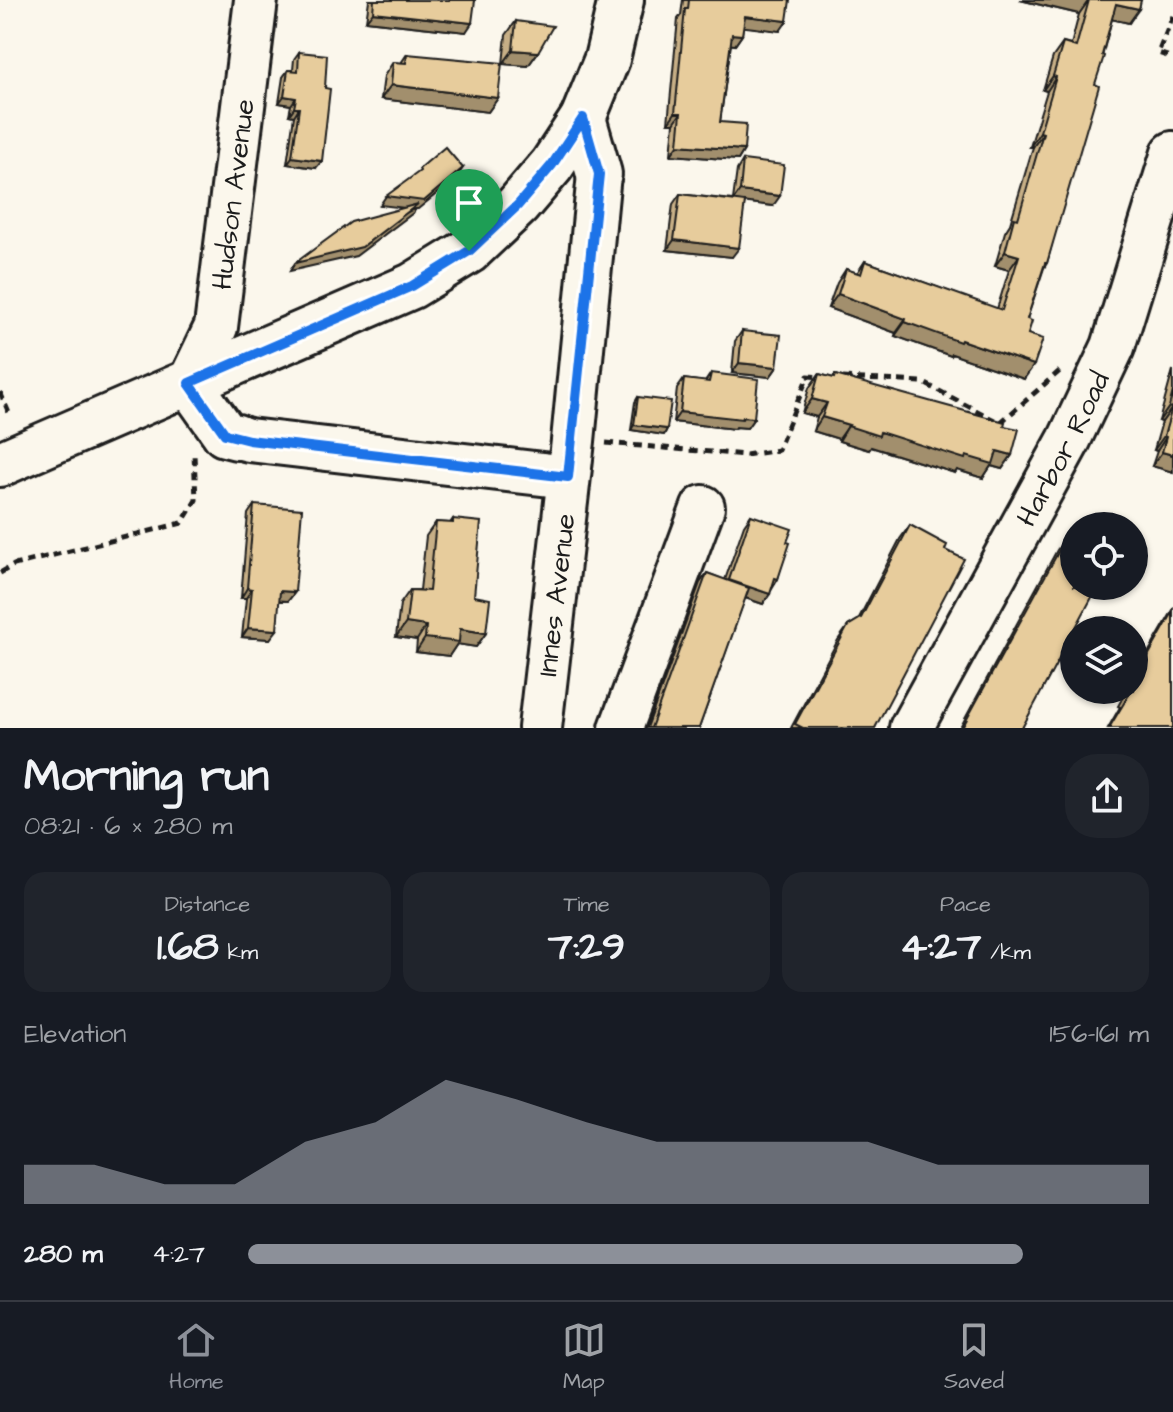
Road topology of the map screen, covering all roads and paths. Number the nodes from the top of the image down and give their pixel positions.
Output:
1 (256, 0) edge
2 (621, 0) edge
3 (1173, 16) edge
4 (1173, 58) edge
5 (583, 118) junction
6 (1173, 153) edge
7 (599, 174) joint
8 (1100, 373) junction
9 (822, 377) edge
10 (836, 378) edge
11 (189, 383) junction
12 (0, 392) edge
13 (9, 413) dead end
14 (237, 437) joint
15 (193, 442) dead end
16 (570, 459) junction
17 (0, 464) edge
18 (703, 507) dead end
19 (0, 573) edge
20 (540, 728) edge
21 (621, 728) edge
22 (911, 728) edge

1 - 11 street, Hudson Avenue
2 - 5 main road
3 - 4 path
5 - 7 main road
5 - 11 main road
6 - 8 street, Harbor Road
7 - 16 street, Innes Avenue
8 - 10 path
8 - 22 street, Harbor Road
9 - 16 path
11 - 14 main road
11 - 17 main road
12 - 13 path
14 - 16 street
15 - 19 path
16 - 20 street, Innes Avenue
18 - 21 street

